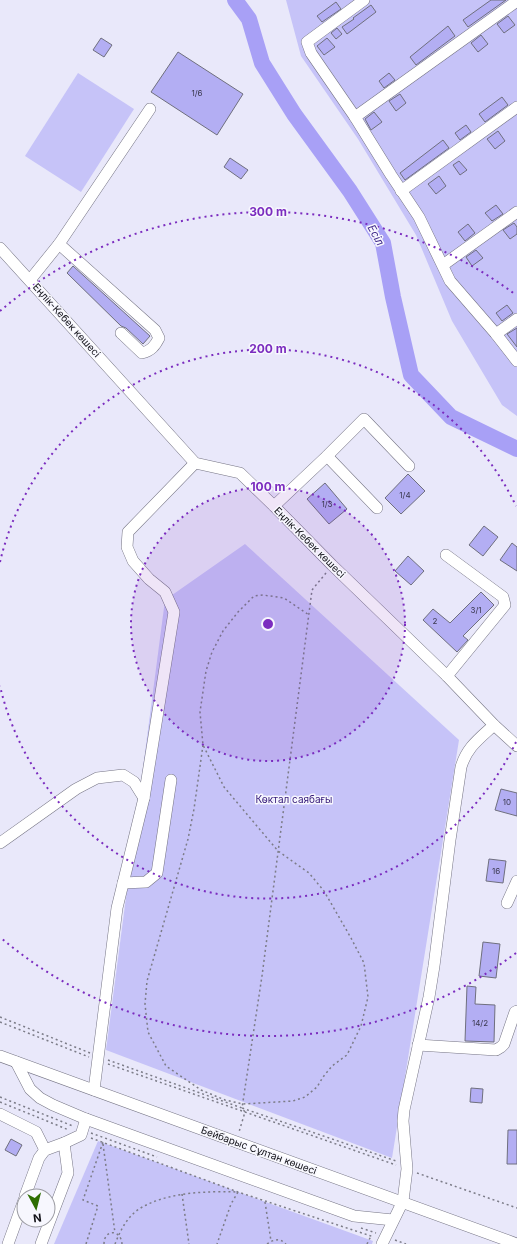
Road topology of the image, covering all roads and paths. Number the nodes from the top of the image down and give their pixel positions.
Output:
1 (364, 0) edge
2 (517, 1) edge
3 (517, 107) edge
4 (150, 109) dead end
5 (355, 117) junction
6 (401, 191) junction
7 (517, 212) edge
8 (59, 244) junction
9 (0, 248) edge
10 (443, 265) junction
11 (30, 280) junction
12 (517, 319) edge
13 (121, 333) dead end
14 (496, 334) junction
15 (517, 361) edge
16 (327, 456) junction
17 (195, 463) junction
18 (409, 466) dead end
19 (274, 506) junction
20 (377, 508) dead end
21 (446, 555) dead end
22 (332, 565) junction
23 (309, 615) junction
24 (447, 676) junction
25 (494, 725) junction
26 (203, 745) junction
27 (517, 746) edge
28 (171, 780) dead end
29 (144, 798) junction
30 (0, 843) edge
31 (278, 851) junction
32 (517, 881) edge
33 (123, 884) junction
34 (507, 903) dead end
35 (517, 1011) edge
36 (0, 1017) edge
37 (0, 1022) edge
38 (418, 1045) junction
39 (0, 1056) edge
40 (98, 1058) junction
41 (16, 1062) junction
42 (94, 1090) junction
43 (0, 1102) edge
44 (243, 1104) junction
45 (242, 1108) junction
46 (245, 1112) junction
47 (0, 1114) edge
48 (86, 1119) junction
49 (81, 1135) junction
50 (103, 1142) junction
51 (236, 1142) junction
52 (64, 1143) junction
53 (44, 1150) junction
54 (407, 1167) junction
55 (28, 1188) edge
56 (238, 1192) junction
57 (182, 1194) junction
58 (265, 1201) junction
59 (403, 1201) junction
60 (517, 1208) edge
61 (393, 1220) junction
62 (16, 1222) edge
63 (115, 1233) junction
64 (118, 1235) junction
65 (370, 1236) junction
66 (271, 1241) junction
67 (383, 1242) edge
68 (8, 1244) edge
69 (41, 1244) edge
70 (86, 1244) edge
71 (104, 1244) edge
72 (115, 1244) edge
73 (122, 1244) edge
74 (189, 1244) edge
75 (216, 1244) edge
76 (267, 1244) edge
77 (286, 1244) edge
78 (367, 1244) edge
79 (517, 1244) edge

1 - 5 street
2 - 5 street
3 - 6 street
4 - 8 street
5 - 6 street
6 - 10 street
7 - 10 street
8 - 11 street
8 - 13 street
9 - 11 street, Еңлік-Кебек көшесі
10 - 14 street
11 - 17 street, Еңлік-Кебек көшесі
12 - 14 street
14 - 15 street
16 - 18 street
16 - 19 street
16 - 20 street
17 - 19 street, Еңлік-Кебек көшесі
17 - 29 street
19 - 22 street, Еңлік-Кебек көшесі
21 - 24 street
22 - 23 path
22 - 24 street, Еңлік-Кебек көшесі
23 - 26 path
23 - 31 path
24 - 25 street, Еңлік-Кебек көшесі
25 - 27 street, Еңлік-Кебек көшесі
25 - 38 street
26 - 31 path
26 - 44 path
28 - 33 street
29 - 30 street
29 - 33 street
31 - 44 path
31 - 44 path
32 - 34 street
33 - 40 street
35 - 38 street
36 - 40 path
37 - 40 path
38 - 54 street
39 - 41 street, Бейбарыс Сұлтан көшесі
40 - 42 street
40 - 45 path
40 - 46 path
41 - 42 street, Бейбарыс Сұлтан көшесі
41 - 48 street
42 - 51 street, Бейбарыс Сұлтан көшесі
43 - 49 path
44 - 45 path
45 - 46 path
45 - 54 path
46 - 51 path
46 - 54 path
47 - 53 street
48 - 49 street
48 - 61 street
49 - 50 path
49 - 52 street
50 - 56 path
50 - 63 path
50 - 70 path
51 - 59 street, Бейбарыс Сұлтан көшесі
52 - 53 street
52 - 69 street
53 - 55 street
54 - 59 street
54 - 60 path
56 - 57 path
56 - 58 path
56 - 75 path
57 - 64 path
57 - 74 path
58 - 65 path
58 - 66 path
59 - 61 street
59 - 79 street, Бейбарыс Сұлтан көшесі
61 - 67 street
62 - 68 street
63 - 64 path
63 - 71 path
64 - 72 path
64 - 73 path
65 - 67 path
65 - 78 path
66 - 76 path
66 - 77 path

